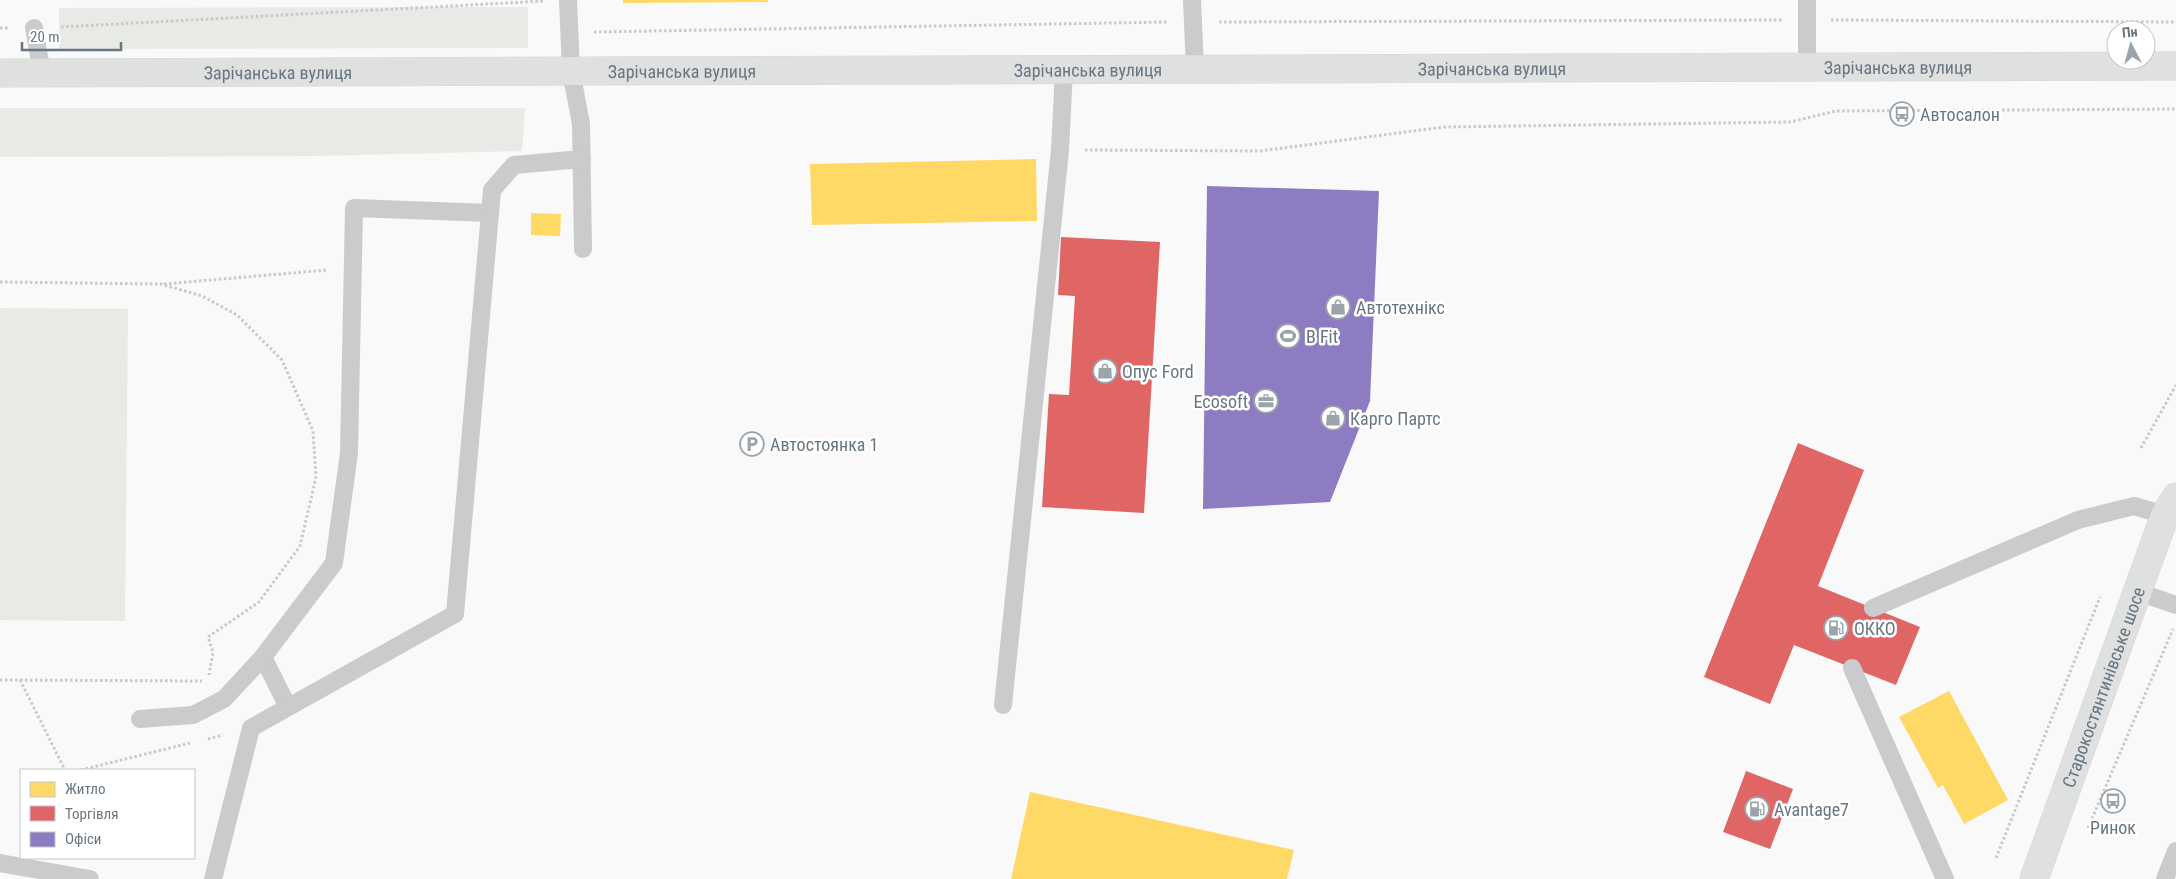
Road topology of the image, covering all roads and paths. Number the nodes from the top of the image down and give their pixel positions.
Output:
1 (568, 0) edge
2 (1192, 0) edge
3 (1807, 0) edge
4 (1807, 20) junction
5 (1194, 22) junction
6 (2176, 22) edge
7 (0, 28) edge
8 (34, 28) junction
9 (569, 33) junction
10 (2176, 66) edge
11 (1807, 67) junction
12 (1195, 69) junction
13 (1064, 70) junction
14 (571, 71) junction
15 (0, 73) edge
16 (42, 73) junction
17 (2176, 109) edge
18 (1060, 150) junction
19 (582, 159) junction
20 (490, 213) junction
21 (583, 249) dead end
22 (353, 268) junction
23 (0, 282) edge
24 (161, 284) junction
25 (2176, 385) edge
26 (2141, 448) dead end
27 (2171, 506) edge
28 (2104, 588) dead end
29 (2138, 592) junction
30 (2176, 605) edge
31 (1873, 608) dead end
32 (2176, 622) edge
33 (264, 657) junction
34 (1852, 668) dead end
35 (0, 680) edge
36 (20, 680) junction
37 (1003, 705) dead end
38 (288, 707) junction
39 (140, 719) dead end
40 (251, 728) junction
41 (204, 740) dead end
42 (194, 742) dead end
43 (64, 769) edge
44 (85, 769) edge
45 (2086, 833) dead end
46 (2176, 851) edge
47 (1996, 858) dead end
48 (0, 864) edge
49 (90, 879) edge
50 (213, 879) edge
51 (1945, 879) edge
52 (2034, 879) edge
53 (2164, 879) edge

1 - 9 lane
2 - 5 lane
3 - 4 lane
4 - 5 path
4 - 6 path
4 - 11 lane
5 - 9 path
5 - 12 lane
7 - 8 path
8 - 9 path
8 - 16 lane
9 - 14 lane
10 - 11 street, Зарічанська вулиця
11 - 12 street, Зарічанська вулиця
12 - 13 street, Зарічанська вулиця
13 - 14 street, Зарічанська вулиця
13 - 18 lane
14 - 16 street, Зарічанська вулиця
14 - 19 lane
15 - 16 street, Зарічанська вулиця
17 - 18 path
18 - 37 lane
19 - 20 lane
19 - 21 lane
20 - 22 lane
20 - 38 lane
22 - 24 path
22 - 33 lane
23 - 24 path
24 - 36 path
25 - 26 path
27 - 29 street, Старокостянтинівське шосе
27 - 31 lane
28 - 47 path
29 - 30 lane
29 - 52 street, Старокостянтинівське шосе
32 - 45 path
33 - 38 lane
33 - 39 lane
34 - 51 lane
35 - 36 path
36 - 43 path
38 - 40 lane
40 - 41 path
40 - 50 lane
42 - 44 path
46 - 53 lane
48 - 49 lane

